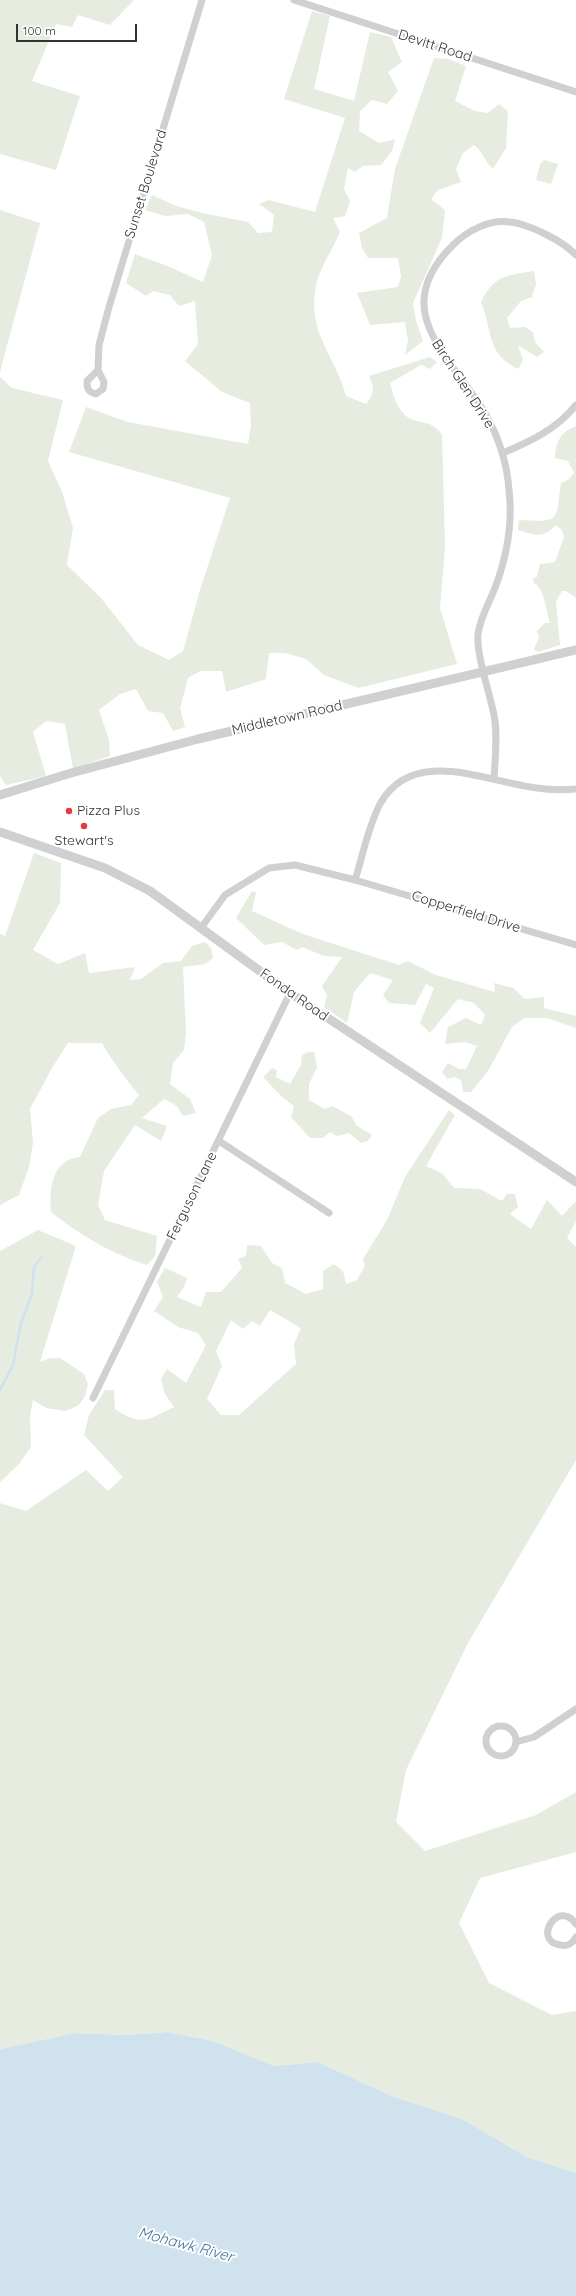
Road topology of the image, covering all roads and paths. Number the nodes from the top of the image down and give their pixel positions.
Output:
1 (202, 0) edge
2 (294, 0) edge
3 (576, 92) edge
4 (576, 255) edge
5 (98, 370) dead end
6 (576, 405) edge
7 (503, 453) junction
8 (576, 650) edge
9 (484, 671) junction
10 (494, 779) junction
11 (576, 789) edge
12 (0, 795) edge
13 (0, 832) edge
14 (355, 880) junction
15 (201, 928) junction
16 (576, 945) edge
17 (290, 993) junction
18 (219, 1141) junction
19 (576, 1182) edge
20 (329, 1212) dead end
21 (93, 1398) dead end
22 (576, 1709) edge
23 (516, 1742) junction
24 (575, 1921) edge
25 (576, 1937) edge

1 - 5 street, Sunset Boulevard
2 - 3 street, Devitt Road
4 - 7 street, Birch Glen Drive
6 - 7 street
7 - 9 street, Birch Glen Drive
8 - 9 street, Middletown Road
9 - 10 street, Birch Glen Drive
9 - 12 street, Middletown Road
10 - 11 street
10 - 14 street
13 - 15 street, Fonda Road
14 - 15 street, Copperfield Drive
14 - 16 street, Copperfield Drive
15 - 17 street, Fonda Road
17 - 18 street, Ferguson Lane
17 - 19 street, Fonda Road
18 - 20 street
18 - 21 street, Ferguson Lane
22 - 23 street
23 - 23 street
24 - 25 street

